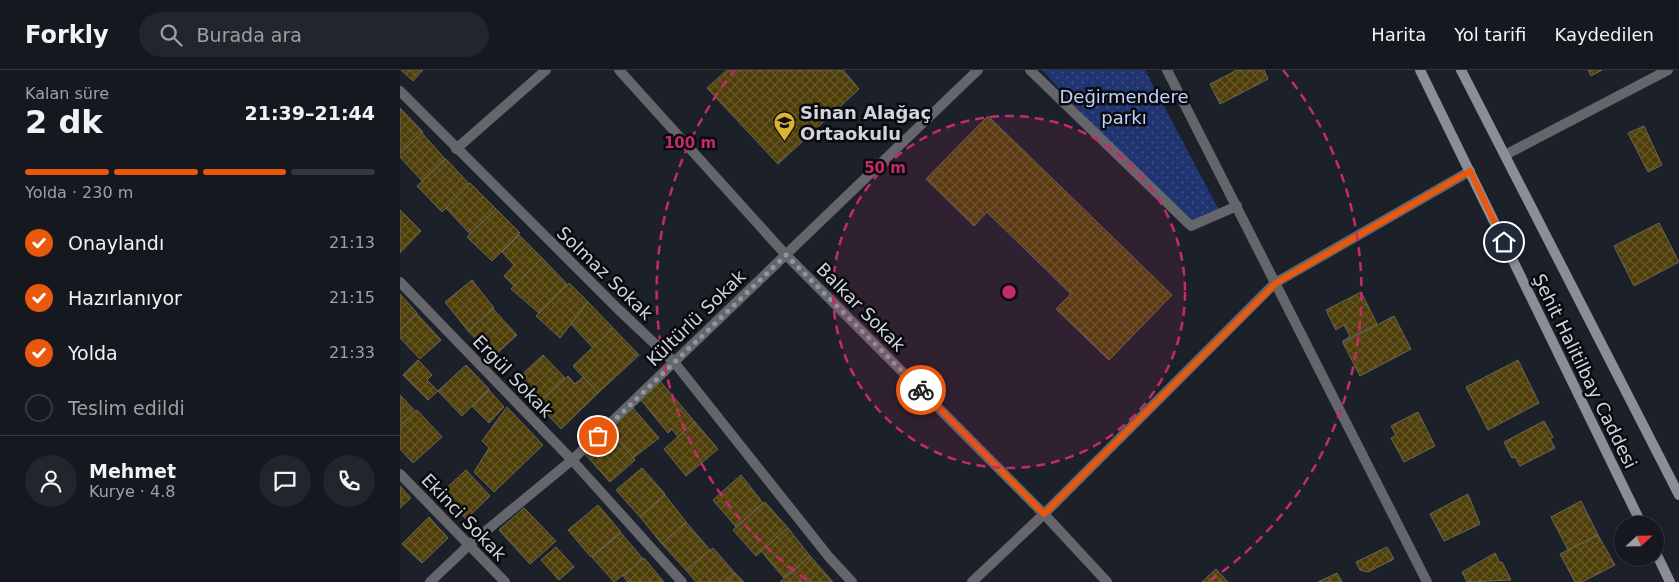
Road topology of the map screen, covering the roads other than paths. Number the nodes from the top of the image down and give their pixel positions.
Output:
1 (546, 70) edge
2 (619, 70) edge
3 (978, 70) edge
4 (1030, 70) edge
5 (1167, 70) edge
6 (1420, 70) edge
7 (1461, 70) edge
8 (1668, 70) edge
9 (400, 91) edge
10 (456, 149) junction
11 (1505, 155) junction
12 (1470, 171) junction
13 (1237, 206) junction
14 (786, 255) junction
15 (400, 282) edge
16 (1276, 283) junction
17 (674, 362) junction
18 (572, 460) junction
19 (400, 474) edge
20 (1679, 494) edge
21 (1044, 514) junction
22 (1638, 516) edge
23 (470, 544) junction
24 (1662, 566) edge
25 (430, 582) edge
26 (505, 582) edge
27 (682, 582) edge
28 (852, 582) edge
29 (972, 582) edge
30 (1107, 582) edge
31 (1427, 582) edge
32 (1670, 582) edge

1 - 10 street
2 - 14 street, Balkar Sokak
3 - 14 street, Kültürlü Sokak
4 - 13 street
5 - 13 street
6 - 12 main road, Şehit Halitilbay Caddesi
7 - 11 main road, Şehit Halitilbay Caddesi
8 - 11 street
9 - 10 street, Solmaz Sokak
10 - 17 street, Solmaz Sokak
11 - 20 main road, Şehit Halitilbay Caddesi
12 - 16 street
12 - 22 main road, Şehit Halitilbay Caddesi
13 - 16 street
14 - 17 street, Kültürlü Sokak
14 - 21 street, Balkar Sokak
15 - 18 street, Ergül Sokak
16 - 21 street
16 - 31 street
17 - 18 street, Kültürlü Sokak
17 - 28 street, Solmaz Sokak
18 - 23 street, Kültürlü Sokak
18 - 27 street, Ergül Sokak
19 - 23 street, Ekinci Sokak
21 - 29 street
21 - 30 street, Balkar Sokak
23 - 25 street, Kültürlü Sokak
23 - 26 street, Ekinci Sokak
24 - 32 main road

